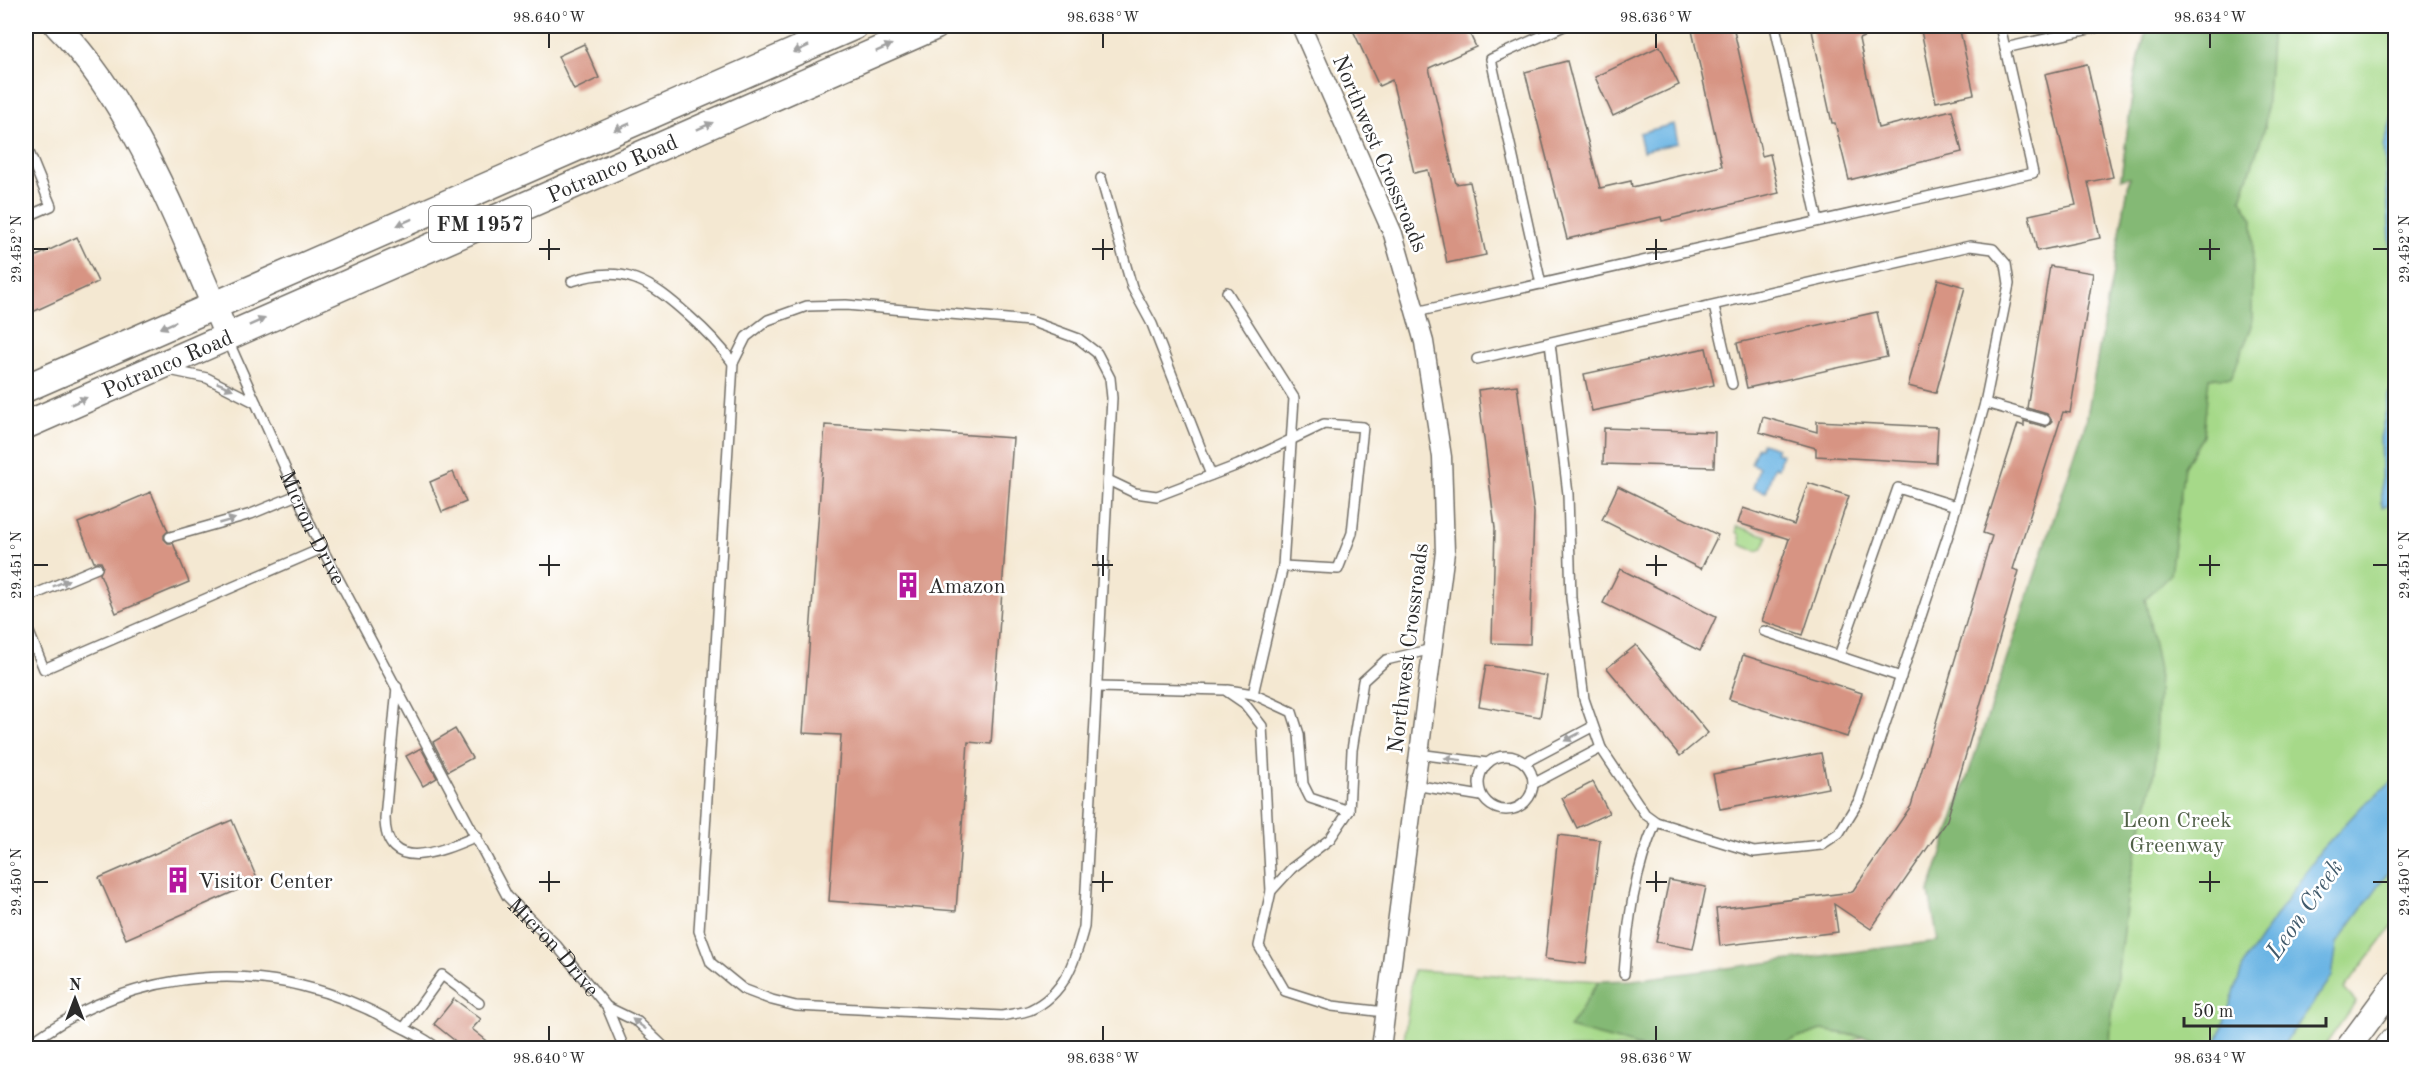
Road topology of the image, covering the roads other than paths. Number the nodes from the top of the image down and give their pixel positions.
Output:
1 (57, 26) edge
2 (854, 26) edge
3 (935, 26) edge
4 (1301, 26) edge
5 (1564, 26) edge
6 (1774, 26) edge
7 (2000, 26) edge
8 (2103, 26) edge
9 (2005, 48) junction
10 (26, 145) edge
11 (1101, 178) dead end
12 (26, 217) edge
13 (1818, 221) junction
14 (572, 281) dead end
15 (1541, 284) junction
16 (1227, 292) dead end
17 (213, 305) junction
18 (1714, 306) junction
19 (1416, 312) junction
20 (226, 336) junction
21 (1550, 343) junction
22 (1477, 359) dead end
23 (733, 363) junction
24 (149, 370) junction
25 (1732, 384) dead end
26 (26, 388) edge
27 (1985, 403) junction
28 (257, 404) junction
29 (2045, 420) dead end
30 (26, 425) edge
31 (1291, 441) junction
32 (1211, 475) junction
33 (1108, 480) junction
34 (297, 495) junction
35 (1956, 506) junction
36 (170, 537) dead end
37 (322, 548) junction
38 (1282, 566) junction
39 (97, 568) dead end
40 (26, 598) edge
41 (26, 625) edge
42 (1764, 632) dead end
43 (1432, 649) junction
44 (1839, 656) junction
45 (1901, 677) junction
46 (397, 687) junction
47 (1097, 687) junction
48 (1225, 690) junction
49 (1253, 694) junction
50 (1592, 727) junction
51 (1601, 748) junction
52 (1418, 754) junction
53 (1488, 763) junction
54 (1524, 763) junction
55 (1533, 784) junction
56 (1414, 785) junction
57 (1482, 796) junction
58 (1349, 811) junction
59 (1656, 822) junction
60 (477, 836) junction
61 (1271, 891) junction
62 (1624, 974) dead end
63 (2396, 983) edge
64 (479, 1003) dead end
65 (607, 1007) junction
66 (1385, 1012) junction
67 (404, 1028) junction
68 (2396, 1042) edge
69 (26, 1047) edge
70 (437, 1048) edge
71 (624, 1048) edge
72 (665, 1048) edge
73 (1381, 1048) edge
74 (2348, 1048) edge
75 (2391, 1048) edge

1 - 17 street, Micron Drive
2 -> 17 main road, Potranco Road / FM 1957
20 -> 3 main road, Potranco Road / FM 1957
4 - 19 street, Northwest Crossroads
5 - 15 lane
6 - 13 lane
7 - 9 lane
8 - 9 lane
9 - 13 lane
10 - 12 lane
11 - 32 lane
13 - 15 lane
14 - 23 lane
15 - 19 lane
16 - 31 lane
17 - 20 street, Micron Drive
17 -> 26 main road, Potranco Road / FM 1957
18 - 21 lane
18 - 25 lane
18 - 27 lane
19 - 43 street, Northwest Crossroads
20 - 24 main road, Potranco Road / FM 1957
20 - 28 lane, Micron Drive
21 - 22 lane
21 - 50 lane
23 - 33 lane
23 - 47 lane
24 -> 28 lane
30 -> 24 main road, Potranco Road / FM 1957
27 - 29 lane
27 - 35 lane
28 - 34 lane, Micron Drive
31 - 32 lane
31 - 38 lane
31 - 38 lane
32 - 33 lane
33 - 47 lane
36 -> 34 lane
34 - 37 lane, Micron Drive
35 - 44 lane
35 - 45 lane
37 - 41 lane
37 - 46 lane, Micron Drive
38 - 49 lane
40 -> 39 lane
42 - 44 lane
43 - 52 street, Northwest Crossroads
43 - 58 lane
44 - 45 lane
45 - 59 lane
46 - 60 lane, Micron Drive
46 - 60 lane
47 - 48 lane
48 - 49 lane
48 - 61 lane
49 - 58 lane
50 - 51 lane
50 -> 54 lane
51 - 55 lane
51 - 59 lane
53 -> 52 lane
52 - 56 street, Northwest Crossroads
53 - 54 lane
53 - 57 lane
54 - 55 lane
55 - 57 lane
56 - 57 lane
56 - 66 street, Northwest Crossroads
58 - 61 lane
59 - 62 lane
60 - 65 lane, Micron Drive
61 - 66 lane
63 - 74 street
64 - 67 lane
65 - 71 lane, Micron Drive
72 -> 65 lane, Micron Drive
66 - 73 street, Northwest Crossroads
67 - 69 lane
67 - 70 lane
68 - 75 highway

